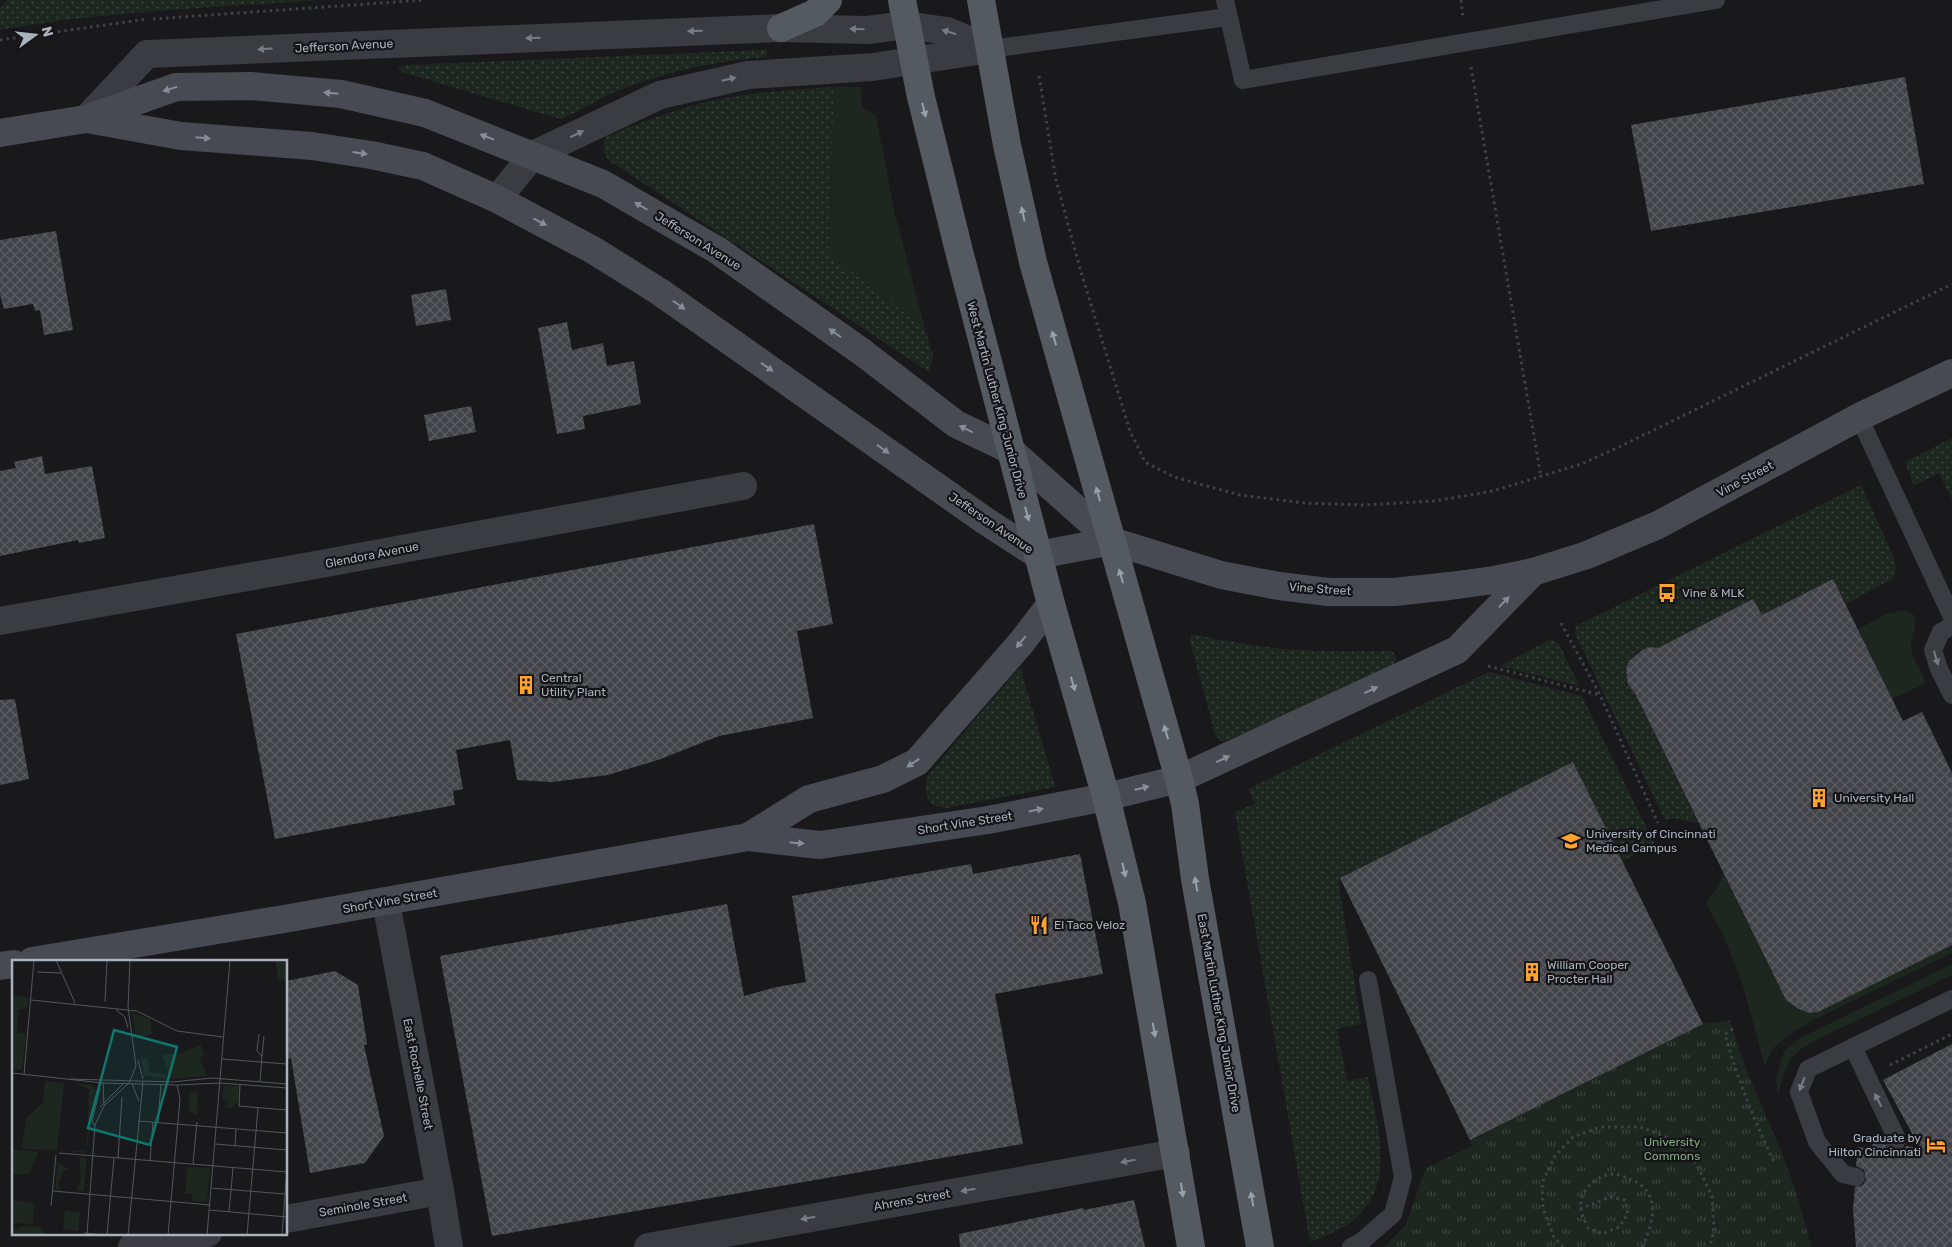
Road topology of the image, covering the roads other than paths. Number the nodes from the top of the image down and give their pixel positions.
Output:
1 (828, 0) edge
2 (980, 0) edge
3 (1225, 0) edge
4 (1716, 0) edge
5 (904, 12) edge
6 (1228, 18) junction
7 (781, 28) junction
8 (990, 49) junction
9 (914, 62) junction
10 (86, 119) junction
11 (0, 133) edge
12 (533, 155) junction
13 (497, 199) junction
14 (1952, 373) edge
15 (1859, 417) junction
16 (1010, 450) junction
17 (743, 486) dead end
18 (1112, 541) junction
19 (1038, 555) junction
20 (1533, 572) junction
21 (1051, 604) junction
22 (1952, 617) edge
23 (0, 621) edge
24 (1952, 626) edge
25 (1952, 695) edge
26 (1179, 779) junction
27 (1106, 796) junction
28 (748, 837) junction
29 (386, 902) junction
30 (38, 960) edge
31 (1368, 980) dead end
32 (1952, 999) edge
33 (1853, 1046) junction
34 (1895, 1144) dead end
35 (1176, 1153) junction
36 (1856, 1177) dead end
37 (440, 1191) junction
38 (288, 1219) edge
39 (203, 1234) edge
40 (132, 1247) edge
41 (449, 1247) edge
42 (648, 1247) edge
43 (1191, 1247) edge
44 (1260, 1247) edge
45 (1350, 1247) edge

1 - 7 main road
2 - 8 main road
3 - 6 lane
4 - 6 lane
5 -> 7 street, Jefferson Avenue
8 -> 5 street, Jefferson Avenue
5 - 9 main road, West Martin Luther King Junior Drive
6 - 8 lane
7 -> 10 street, Jefferson Avenue
8 - 9 street
18 -> 8 main road
12 -> 9 street
9 -> 16 main road, West Martin Luther King Junior Drive
10 - 11 main road, Jefferson Avenue
12 -> 10 main road, Jefferson Avenue
10 -> 13 main road, Jefferson Avenue
12 - 13 street
16 -> 12 main road, Jefferson Avenue
13 -> 19 main road, Jefferson Avenue
14 - 15 main road, Vine Street
15 - 20 main road, Vine Street
15 - 22 lane
16 - 18 main road, Jefferson Avenue
16 -> 19 main road, West Martin Luther King Junior Drive
17 - 23 street, Glendora Avenue
18 - 19 main road, Jefferson Avenue
18 - 20 main road, Vine Street
26 -> 18 main road
19 - 21 main road, West Martin Luther King Junior Drive
26 -> 20 main road, Vine Street
21 -> 27 main road, West Martin Luther King Junior Drive
21 -> 28 main road, Short Vine Street
24 -> 25 lane
27 -> 26 main road, Short Vine Street
44 -> 26 main road, East Martin Luther King Junior Drive
28 -> 27 main road, Short Vine Street
27 -> 35 main road
28 - 29 main road, Short Vine Street
29 - 30 main road, Short Vine Street
29 - 37 street, East Rochelle Street
31 - 45 lane
32 - 33 lane
34 -> 33 lane
33 -> 36 lane
35 -> 42 street, Ahrens Street
35 -> 43 main road
37 - 38 street, Seminole Street
37 - 41 street, East Rochelle Street
39 - 40 street

